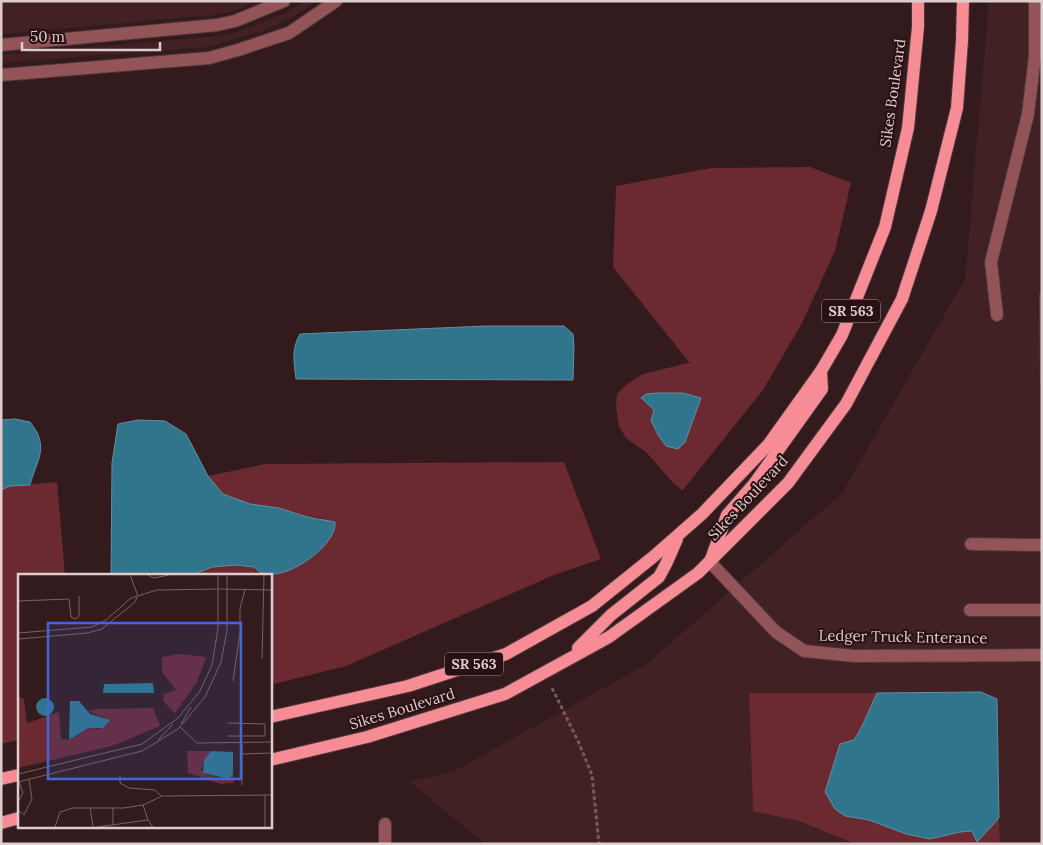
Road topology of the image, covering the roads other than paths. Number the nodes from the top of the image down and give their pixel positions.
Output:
1 (284, 1) edge
2 (336, 1) edge
3 (918, 1) edge
4 (963, 1) edge
5 (1035, 1) edge
6 (1, 45) edge
7 (1, 75) edge
8 (997, 315) dead end
9 (821, 371) junction
10 (679, 534) junction
11 (970, 544) dead end
12 (1042, 544) edge
13 (710, 562) junction
14 (970, 610) dead end
15 (1042, 610) edge
16 (1042, 655) edge
17 (568, 659) junction
18 (271, 717) edge
19 (271, 760) edge
20 (18, 775) edge
21 (1, 779) edge
22 (18, 818) edge
23 (1, 823) edge
24 (385, 824) dead end
25 (385, 844) edge

1 - 6 street
2 - 7 street
3 - 9 main road, Sikes Boulevard / SR 563
4 - 13 main road, Sikes Boulevard / SR 563
5 - 8 street
9 - 10 main road, Sikes Boulevard / SR 563
9 - 13 main road
10 - 17 main road
10 - 18 main road, Sikes Boulevard / SR 563
11 - 12 street
13 - 16 street, Ledger Truck Enterance
13 - 17 main road, Sikes Boulevard / SR 563
14 - 15 street
17 - 19 main road, Sikes Boulevard / SR 563
20 - 21 main road
22 - 23 main road
24 - 25 street

